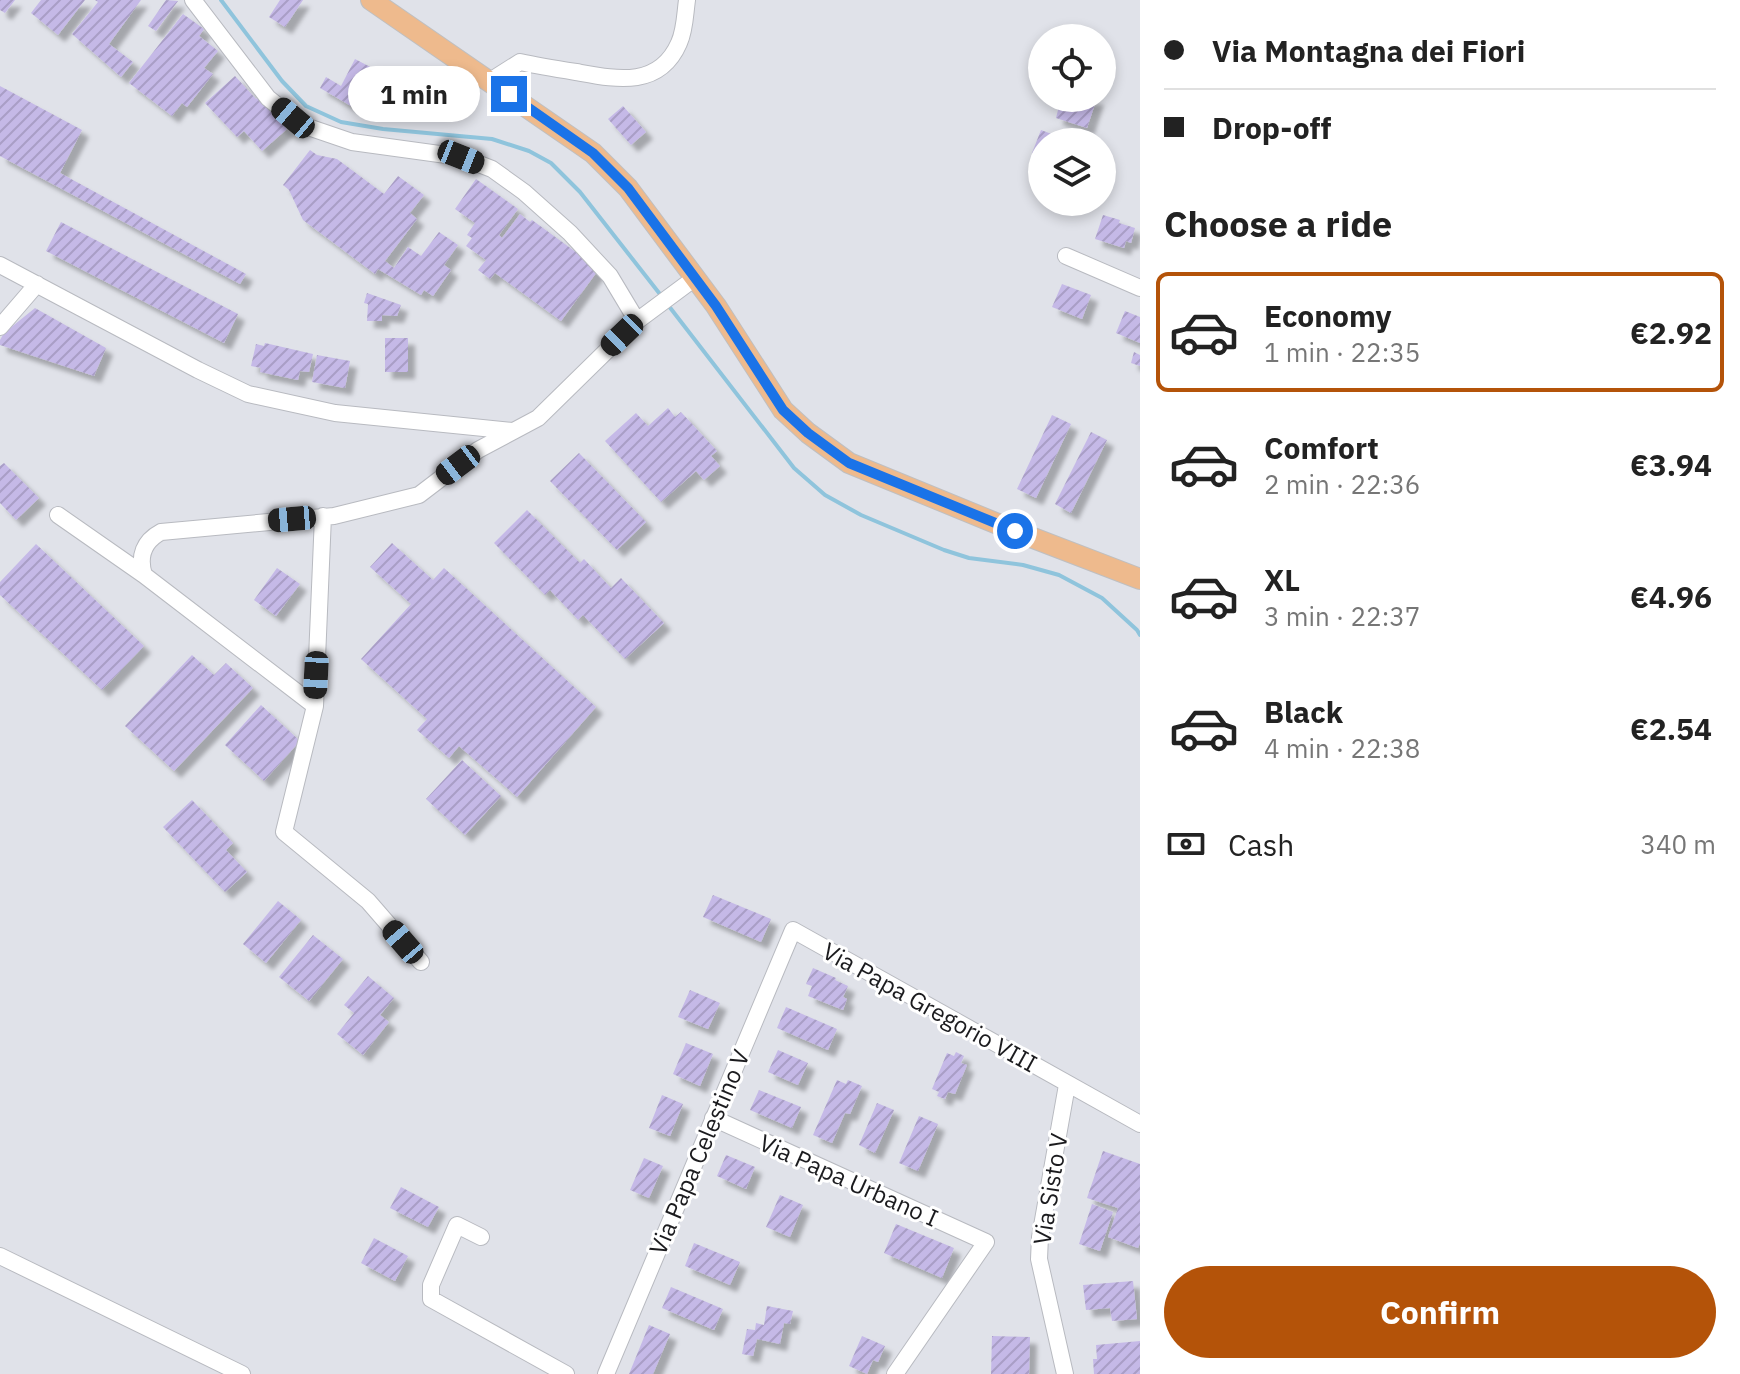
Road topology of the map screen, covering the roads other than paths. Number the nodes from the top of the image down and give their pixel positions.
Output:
1 (193, 0) edge
2 (371, 0) edge
3 (687, 0) edge
4 (490, 81) junction
5 (1066, 256) dead end
6 (0, 265) edge
7 (689, 282) junction
8 (37, 284) junction
9 (1140, 288) edge
10 (642, 317) junction
11 (0, 327) edge
12 (515, 431) junction
13 (58, 515) dead end
14 (323, 516) junction
15 (144, 575) junction
16 (1140, 579) edge
17 (315, 706) junction
18 (793, 930) joint
19 (421, 962) dead end
20 (1067, 1085) junction
21 (713, 1118) junction
22 (1140, 1124) edge
23 (481, 1237) dead end
24 (0, 1256) edge
25 (242, 1374) edge
26 (566, 1374) edge
27 (606, 1374) edge
28 (895, 1374) edge
29 (1065, 1374) edge

1 - 10 street
2 - 4 main road
3 - 4 street
4 - 7 main road
5 - 9 street
6 - 8 street
7 - 10 street
7 - 16 main road
8 - 11 street
8 - 12 street
10 - 12 street
12 - 14 street
13 - 15 street
14 - 15 street
14 - 17 street
15 - 17 street
17 - 19 street
18 - 20 street, Via Papa Gregorio VIII
18 - 21 street, Via Papa Celestino V
20 - 22 street
20 - 29 street, Via Sisto V
21 - 27 street, Via Papa Celestino V
21 - 28 street, Via Papa Urbano I
23 - 26 street
24 - 25 street

